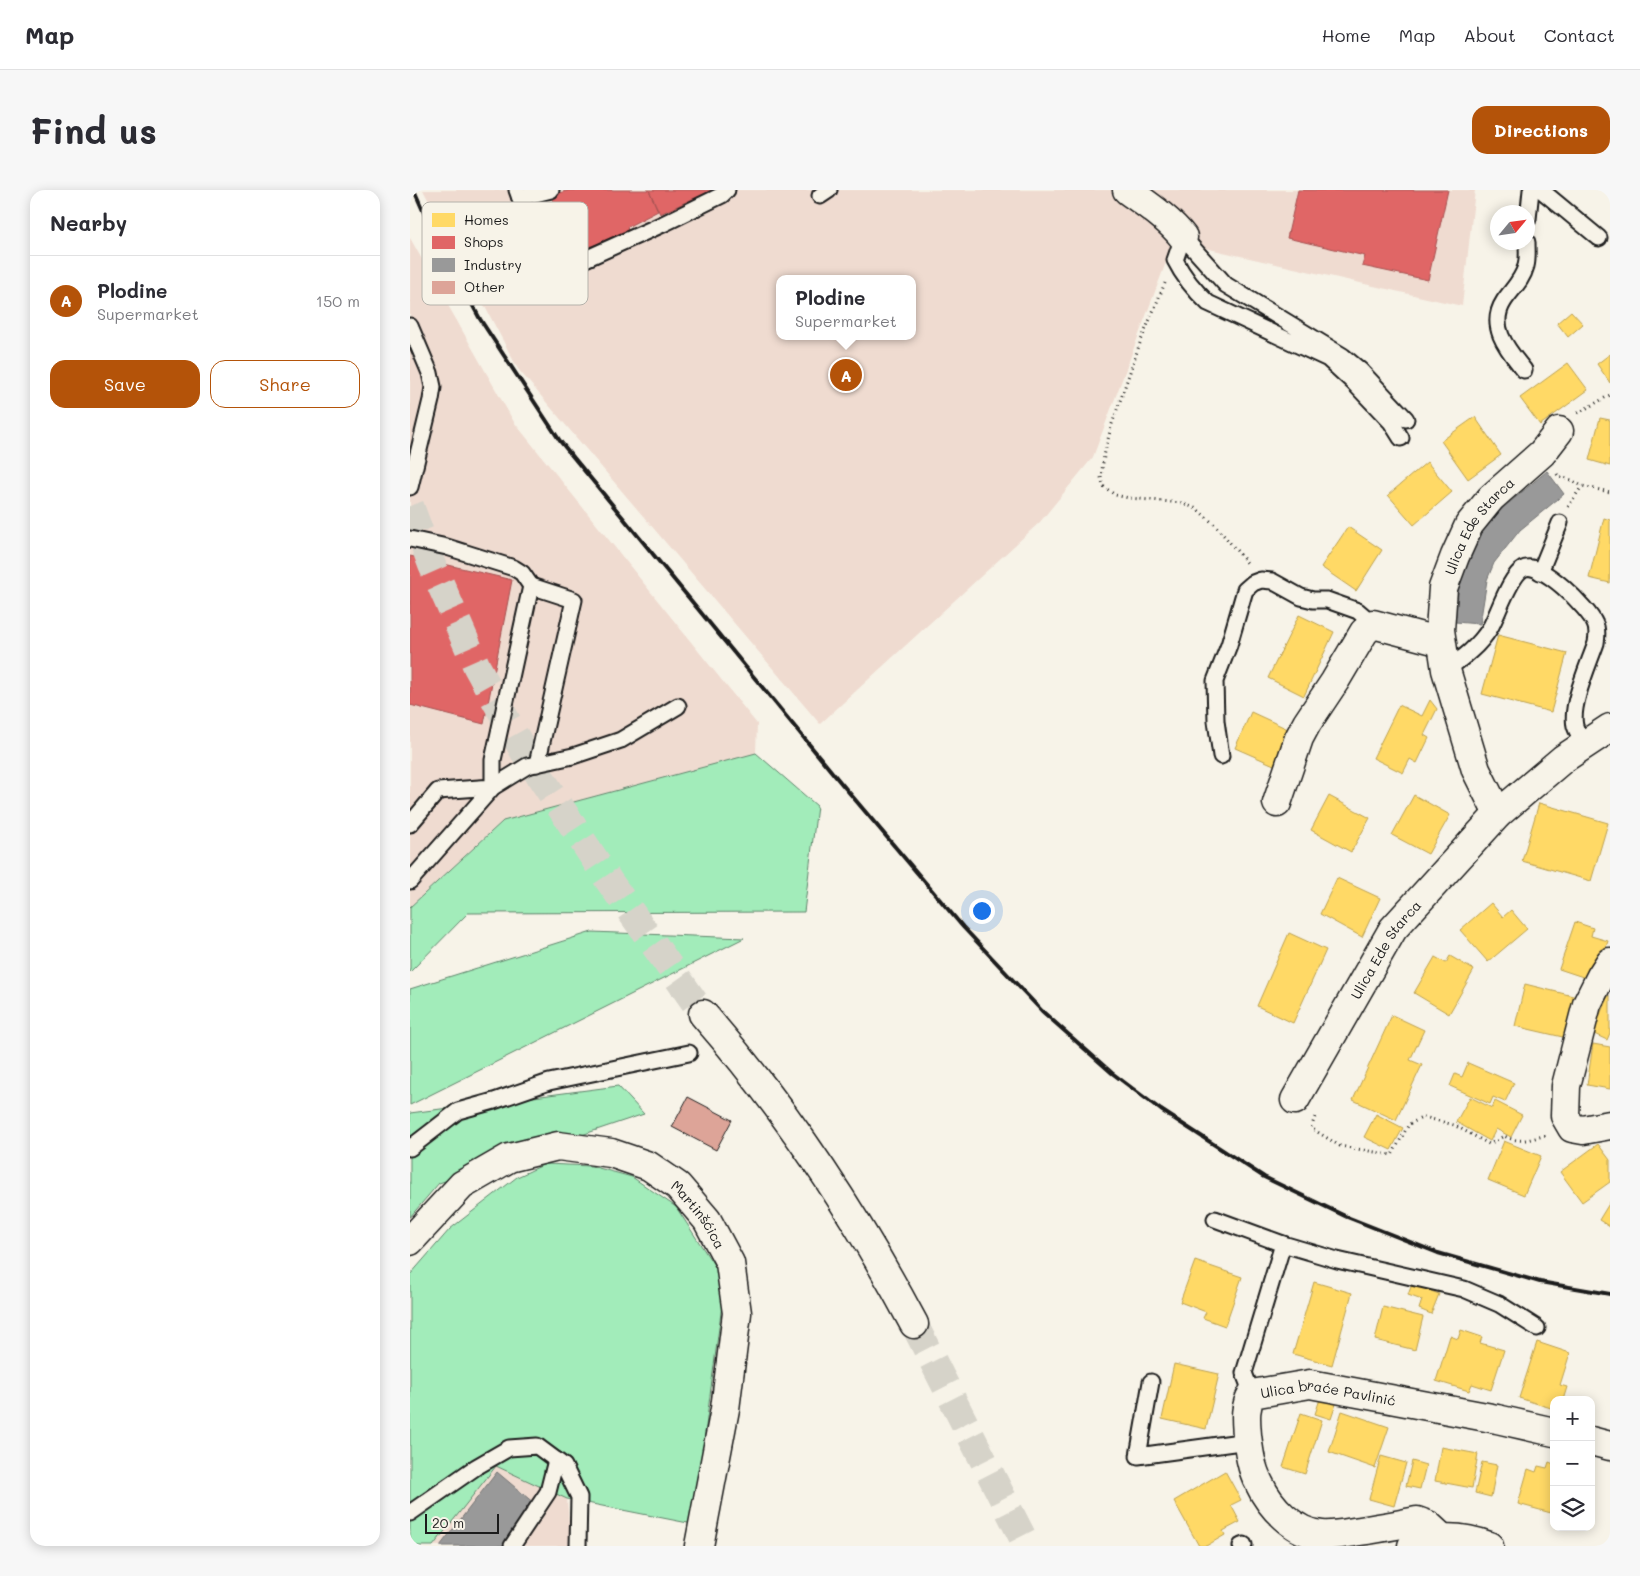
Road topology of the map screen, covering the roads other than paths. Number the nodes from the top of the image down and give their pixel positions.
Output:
1 (551, 190) edge
2 (727, 190) edge
3 (1127, 190) edge
4 (1531, 190) edge
5 (1541, 190) edge
6 (519, 194) edge
7 (1529, 205) edge
8 (1599, 238) dead end
9 (1179, 248) junction
10 (1527, 250) edge
11 (588, 258) edge
12 (410, 326) edge
13 (1524, 370) dead end
14 (1406, 419) dead end
15 (1559, 431) road end
16 (1401, 438) dead end
17 (410, 486) edge
18 (1560, 523) dead end
19 (410, 539) edge
20 (1540, 572) junction
21 (531, 586) junction
22 (1373, 624) junction
23 (1441, 642) junction
24 (1446, 670) junction
25 (678, 706) dead end
26 (1610, 728) edge
27 (1584, 744) junction
28 (1221, 756) dead end
29 (537, 764) junction
30 (494, 787) junction
31 (1277, 803) dead end
32 (1498, 814) junction
33 (410, 824) edge
34 (410, 880) edge
35 (1610, 962) edge
36 (703, 1014) tunnel mouth
37 (689, 1053) dead end
38 (1295, 1100) dead end
39 (1610, 1125) edge
40 (410, 1148) edge
41 (1214, 1219) dead end
42 (410, 1241) edge
43 (1283, 1244) junction
44 (914, 1324) tunnel mouth
45 (1537, 1328) dead end
46 (1151, 1382) dead end
47 (1252, 1394) junction
48 (1550, 1431) edge
49 (1248, 1442) junction
50 (1595, 1442) edge
51 (1610, 1446) edge
52 (556, 1460) junction
53 (410, 1513) edge
54 (1441, 1537) junction
55 (512, 1546) edge
56 (578, 1546) edge
57 (699, 1546) edge
58 (1412, 1546) edge
59 (1489, 1546) edge

1 - 6 lane
2 - 11 lane
3 - 9 main road
4 - 7 lane
5 - 8 lane
9 - 14 lane
9 - 16 lane
10 - 13 lane
12 - 17 lane
15 - 23 main road, Ulica Ede Starca
18 - 20 lane
19 - 21 lane
20 - 24 lane
20 - 27 lane
21 - 29 lane
21 - 30 lane
22 - 23 main road
22 - 28 lane
22 - 31 main road
23 - 24 main road, Ulica Ede Starca
24 - 32 main road, Ulica Ede Starca
25 - 29 lane
26 - 27 main road, Ulica Ede Starca
27 - 32 main road, Ulica Ede Starca
29 - 30 lane
30 - 33 lane
30 - 34 lane
32 - 38 main road, Ulica Ede Starca
35 - 39 main road
36 - 44 main road
37 - 40 lane
41 - 43 lane
42 - 57 main road, Martinšćica
43 - 45 lane
43 - 47 lane
46 - 49 lane
47 - 48 main road, Ulica braće Pavlinić
47 - 49 main road, Ulica braće Pavlinić
49 - 54 main road, Ulica braće Pavlinić
50 - 51 main road
52 - 53 lane
52 - 55 lane
52 - 56 lane
54 - 58 main road
54 - 59 main road

